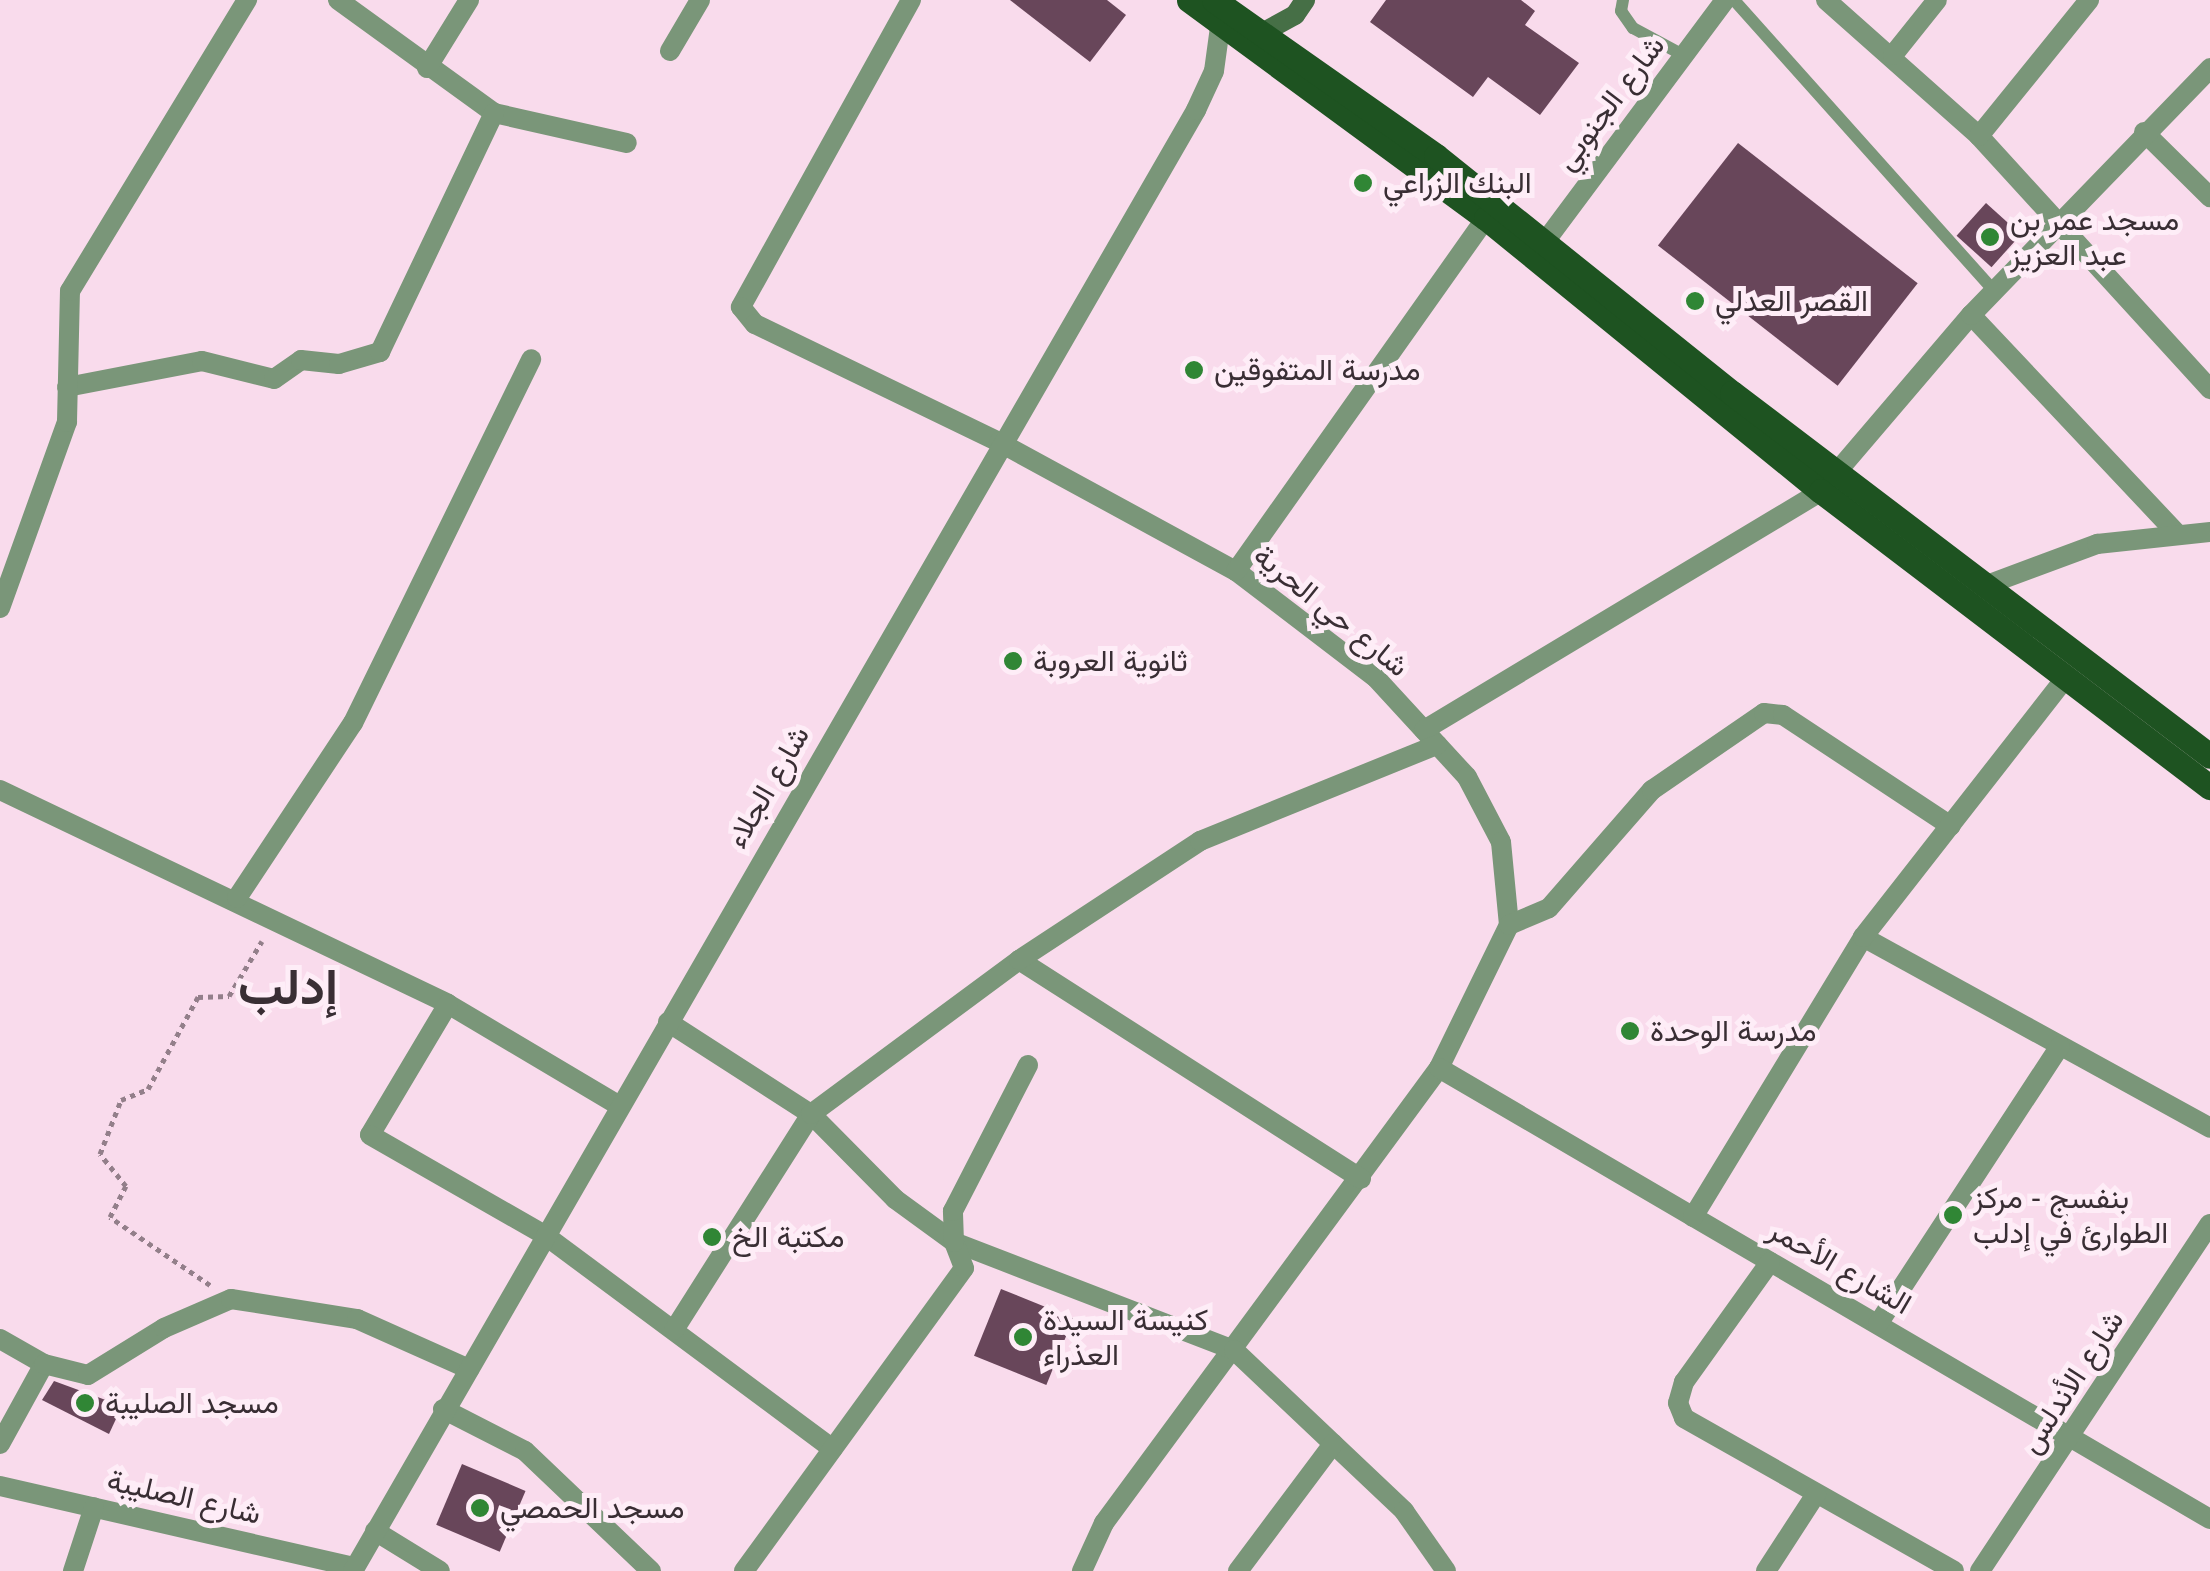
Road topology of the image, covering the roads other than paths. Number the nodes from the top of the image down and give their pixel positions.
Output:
1 (247, 0) edge
2 (338, 0) edge
3 (468, 0) edge
4 (700, 0) edge
5 (911, 0) edge
6 (1189, 0) edge
7 (1215, 0) edge
8 (1304, 0) edge
9 (1623, 0) edge
10 (1724, 0) edge
11 (1734, 0) edge
12 (1826, 0) edge
13 (1937, 0) edge
14 (2089, 0) edge
15 (1220, 28) junction
16 (1253, 37) junction
17 (670, 51) dead end
18 (1683, 55) junction
19 (1893, 56) junction
20 (427, 68) junction
21 (2210, 68) edge
22 (494, 113) junction
23 (2144, 132) junction
24 (1979, 136) junction
25 (628, 143) dead end
26 (2210, 198) edge
27 (1486, 218) junction
28 (2056, 224) junction
29 (1544, 243) junction
30 (1994, 290) junction
31 (1971, 314) junction
32 (531, 359) dead end
33 (67, 387) junction
34 (2210, 389) edge
35 (999, 442) junction
36 (1829, 482) junction
37 (2210, 532) edge
38 (2178, 535) junction
39 (1236, 570) junction
40 (1984, 586) junction
41 (1, 601) edge
42 (2064, 680) junction
43 (1431, 738) junction
44 (2210, 756) edge
45 (2210, 788) edge
46 (0, 790) edge
47 (1950, 826) junction
48 (237, 898) junction
49 (1509, 925) junction
50 (1863, 936) junction
51 (1019, 960) junction
52 (448, 1004) junction
53 (668, 1022) junction
54 (2060, 1046) junction
55 (1028, 1065) dead end
56 (1439, 1068) junction
57 (620, 1106) junction
58 (812, 1114) junction
59 (2210, 1128) edge
60 (1361, 1179) junction
61 (1693, 1217) junction
62 (2210, 1224) edge
63 (546, 1236) junction
64 (954, 1242) junction
65 (1770, 1262) junction
66 (1878, 1324) junction
67 (674, 1330) junction
68 (0, 1339) edge
69 (1234, 1350) junction
70 (44, 1364) junction
71 (469, 1369) junction
72 (443, 1409) junction
73 (2074, 1436) junction
74 (0, 1444) edge
75 (1334, 1444) junction
76 (833, 1449) junction
77 (0, 1486) edge
78 (1816, 1494) junction
79 (94, 1506) junction
80 (2210, 1519) edge
81 (375, 1531) junction
82 (354, 1569) edge
83 (73, 1571) edge
84 (440, 1571) edge
85 (651, 1571) edge
86 (744, 1571) edge
87 (1082, 1571) edge
88 (1238, 1571) edge
89 (1446, 1571) edge
90 (1766, 1571) edge
91 (1954, 1571) edge
92 (1980, 1571) edge

1 - 33 street
2 - 20 street
3 - 20 street
4 - 17 street
5 - 35 street, شارع حي الحرية
6 - 15 main road
7 - 15 street
7 - 16 main road
8 - 16 street
9 - 18 lane
10 - 18 street, شارع الجنوبي
11 - 30 lane
12 - 19 street
13 - 19 street
14 - 24 street
15 - 16 main road
15 - 35 street, شارع الجلاء
16 - 27 main road
16 - 29 main road
18 - 29 street, شارع الجنوبي
19 - 24 street
20 - 22 street
21 - 23 street
22 - 25 street
22 - 33 street
23 - 26 street
23 - 28 street
24 - 28 street
27 - 36 main road
27 - 39 street
28 - 30 street
28 - 34 street
29 - 36 main road
30 - 31 street
31 - 36 street
31 - 38 street
32 - 48 street
33 - 41 street
35 - 39 street, شارع حي الحرية
35 - 53 street, شارع الجلاء
36 - 40 main road
36 - 42 main road
36 - 43 street
37 - 38 street
38 - 40 street
39 - 43 street, شارع حي الحرية
40 - 44 main road
42 - 45 main road
42 - 47 street
43 - 49 street, شارع حي الحرية
43 - 51 street
46 - 48 street
47 - 49 street
47 - 50 street
48 - 52 street
49 - 56 street
50 - 54 street
50 - 61 street
51 - 58 street
51 - 60 street
52 - 57 street
52 - 63 street
53 - 57 street, شارع الجلاء
53 - 58 street
54 - 59 street
54 - 66 street
55 - 64 street
56 - 60 street
56 - 61 street, الشارع الأحمر
57 - 63 street, شارع الجلاء
58 - 64 street
58 - 67 street
60 - 69 street
61 - 65 street, الشارع الأحمر
62 - 73 street, شارع الأندلس
63 - 67 street
63 - 71 street, شارع الجلاء
64 - 69 street
64 - 76 street
65 - 66 street, الشارع الأحمر
65 - 78 street
66 - 73 street, الشارع الأحمر
67 - 76 street
68 - 70 street
69 - 75 street
69 - 87 street
70 - 71 street
70 - 74 street
71 - 72 street, شارع الجلاء
72 - 81 street, شارع الجلاء
72 - 85 street
73 - 80 street, الشارع الأحمر
73 - 92 street, شارع الأندلس
75 - 88 street
75 - 89 street
76 - 86 street
77 - 79 street, شارع الصليبة
78 - 90 street
78 - 91 street
79 - 82 street, شارع الصليبة
79 - 83 street
81 - 82 street, شارع الجلاء
81 - 84 street

